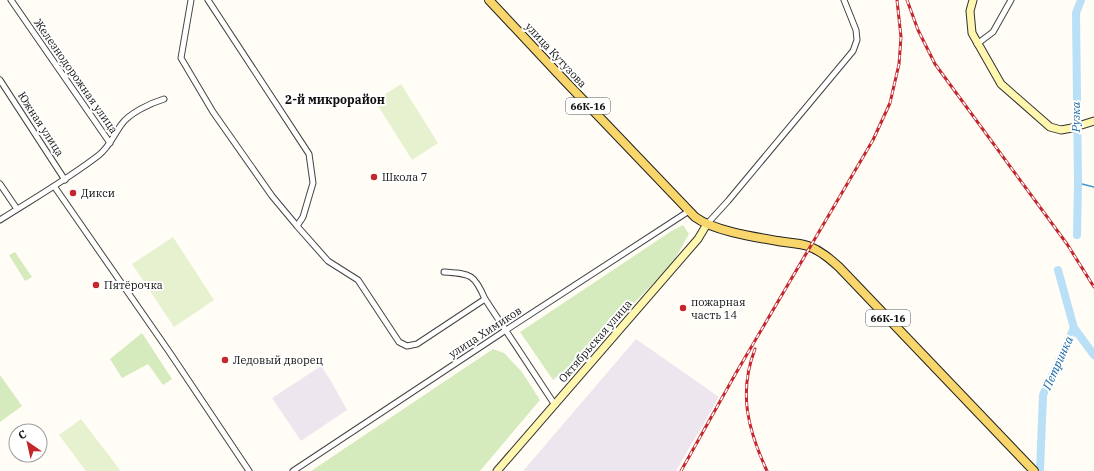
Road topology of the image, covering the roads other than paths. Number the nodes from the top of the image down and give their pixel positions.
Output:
1 (11, 0) edge
2 (191, 0) edge
3 (208, 0) edge
4 (489, 0) edge
5 (844, 0) edge
6 (973, 0) edge
7 (1011, 0) edge
8 (978, 44) junction
9 (0, 80) edge
10 (164, 98) dead end
11 (1094, 121) edge
12 (110, 143) junction
13 (65, 180) junction
14 (0, 184) edge
15 (54, 186) junction
16 (17, 209) junction
17 (689, 211) junction
18 (0, 220) edge
19 (708, 224) junction
20 (297, 226) junction
21 (444, 272) dead end
22 (485, 298) junction
23 (506, 330) junction
24 (555, 405) junction
25 (249, 471) edge
26 (294, 471) edge
27 (497, 471) edge
28 (1034, 471) edge

1 - 12 street, Железнодорожная улица
2 - 20 street
3 - 20 street
4 - 17 main road, улица Кутузова / 66К-16
5 - 19 street
6 - 8 main road
7 - 8 street
8 - 11 main road
9 - 13 street, Южная улица
10 - 12 street
12 - 13 street
13 - 15 street
14 - 16 street
15 - 16 street
15 - 25 street
16 - 18 street
17 - 19 main road, 66К-16
17 - 23 street, улица Химиков
19 - 24 main road, Октябрьская улица
19 - 28 main road, 66К-16
20 - 22 street
21 - 22 street
22 - 23 street
23 - 24 street
23 - 26 street, улица Химиков
24 - 27 main road, Октябрьская улица

